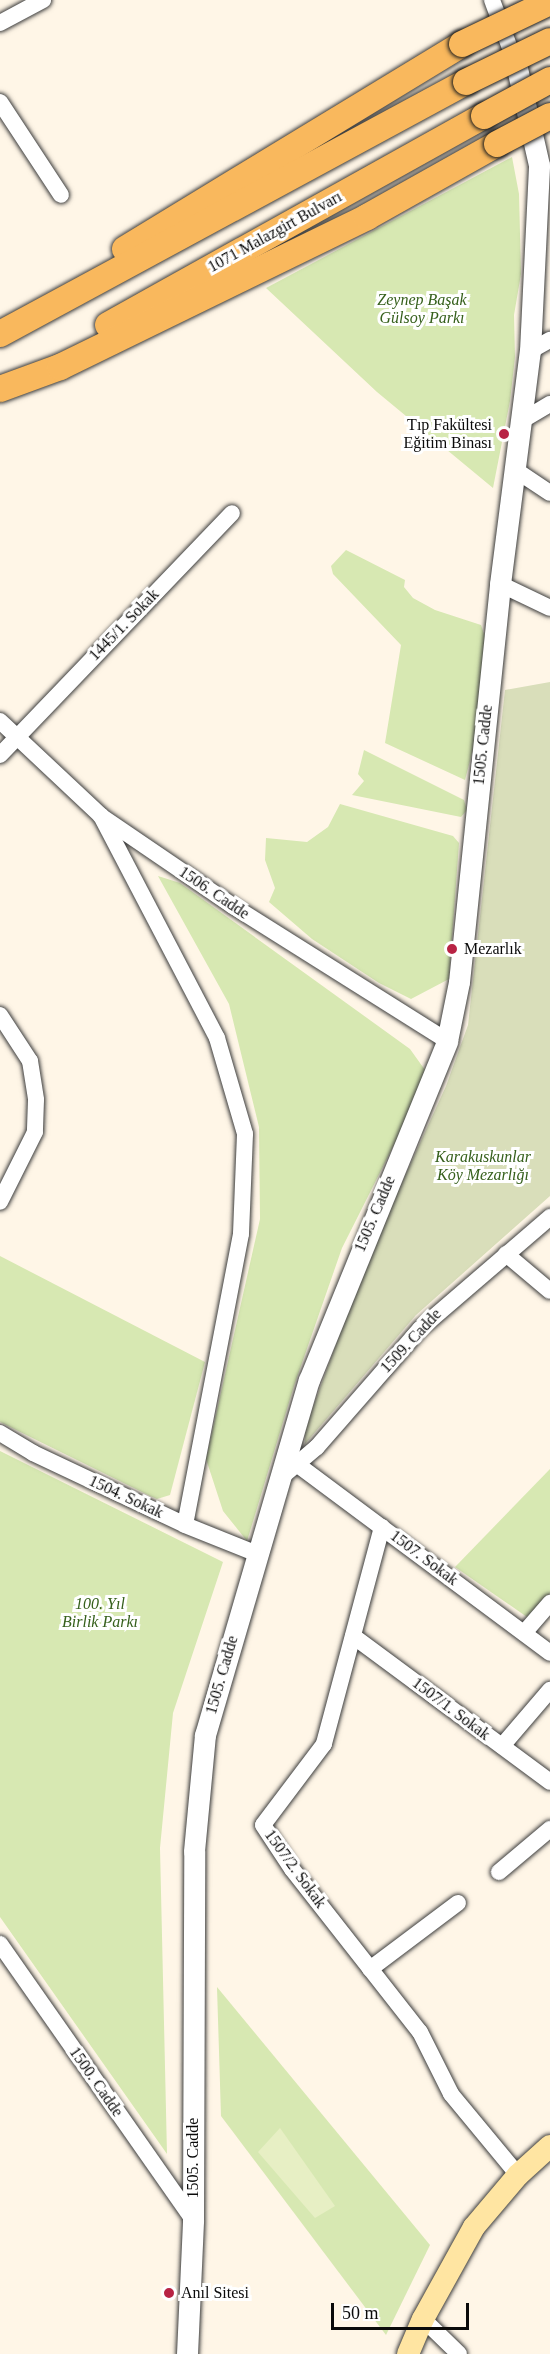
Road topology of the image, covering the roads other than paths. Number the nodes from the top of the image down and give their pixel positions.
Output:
1 (43, 0) edge
2 (492, 0) edge
3 (550, 2) edge
4 (0, 23) edge
5 (550, 41) edge
6 (518, 68) joint
7 (550, 80) edge
8 (0, 102) edge
9 (550, 116) edge
10 (61, 195) dead end
11 (38, 314) junction
12 (0, 334) edge
13 (550, 340) edge
14 (530, 351) junction
15 (0, 385) edge
16 (0, 389) edge
17 (550, 404) edge
18 (523, 420) junction
19 (514, 469) junction
20 (550, 493) edge
21 (232, 513) dead end
22 (500, 584) junction
23 (550, 608) edge
24 (0, 721) edge
25 (16, 738) junction
26 (0, 755) edge
27 (101, 816) junction
28 (0, 1015) edge
29 (447, 1041) junction
30 (0, 1202) edge
31 (550, 1217) edge
32 (506, 1254) junction
33 (550, 1290) edge
34 (0, 1433) edge
35 (291, 1470) junction
36 (185, 1524) junction
37 (382, 1527) junction
38 (255, 1553) junction
39 (550, 1603) edge
40 (524, 1633) junction
41 (353, 1636) junction
42 (550, 1653) edge
43 (550, 1690) edge
44 (502, 1746) junction
45 (550, 1782) edge
46 (550, 1828) edge
47 (499, 1872) dead end
48 (458, 1903) dead end
49 (0, 1944) edge
50 (370, 1969) junction
51 (550, 2146) edge
52 (518, 2175) junction
53 (193, 2220) junction
54 (423, 2319) junction
55 (188, 2354) edge
56 (408, 2354) edge
57 (459, 2354) edge

1 - 4 street
2 - 6 street
3 - 11 main road, bridge
5 - 11 main road, bridge
6 - 14 street, 1505. Cadde
7 - 15 main road, 1071 Malazgirt Bulvarı, bridge
8 - 10 street
9 - 16 main road, 1071 Malazgirt Bulvarı, bridge
11 - 12 main road
13 - 14 street
14 - 18 street, 1505. Cadde
17 - 18 street
18 - 19 street, 1505. Cadde
19 - 20 street
19 - 22 street, 1505. Cadde
21 - 25 street, 1445/1. Sokak
22 - 23 street
22 - 29 street, 1505. Cadde
24 - 25 street, 1506. Cadde
25 - 26 street, 1445/1. Sokak
25 - 27 street, 1506. Cadde
27 - 29 street, 1506. Cadde
27 - 36 street
28 - 30 street
29 - 35 street, 1505. Cadde
31 - 32 street, 1509. Cadde
32 - 33 street
32 - 35 street, 1509. Cadde
34 - 36 street, 1504. Sokak
35 - 37 street, 1507. Sokak
35 - 38 street, 1505. Cadde
36 - 38 street, 1504. Sokak
37 - 40 street, 1507. Sokak
37 - 41 street, 1507/2. Sokak
38 - 53 street, 1505. Cadde
39 - 40 street
40 - 42 street, 1507. Sokak
41 - 44 street, 1507/1. Sokak
41 - 50 street, 1507/2. Sokak
43 - 44 street
44 - 45 street, 1507/1. Sokak
46 - 47 street
48 - 50 street
49 - 53 street, 1500. Cadde
50 - 52 street, 1507/2. Sokak
51 - 52 main road
52 - 54 main road
53 - 55 street, 1505. Cadde
54 - 56 main road
54 - 57 street

